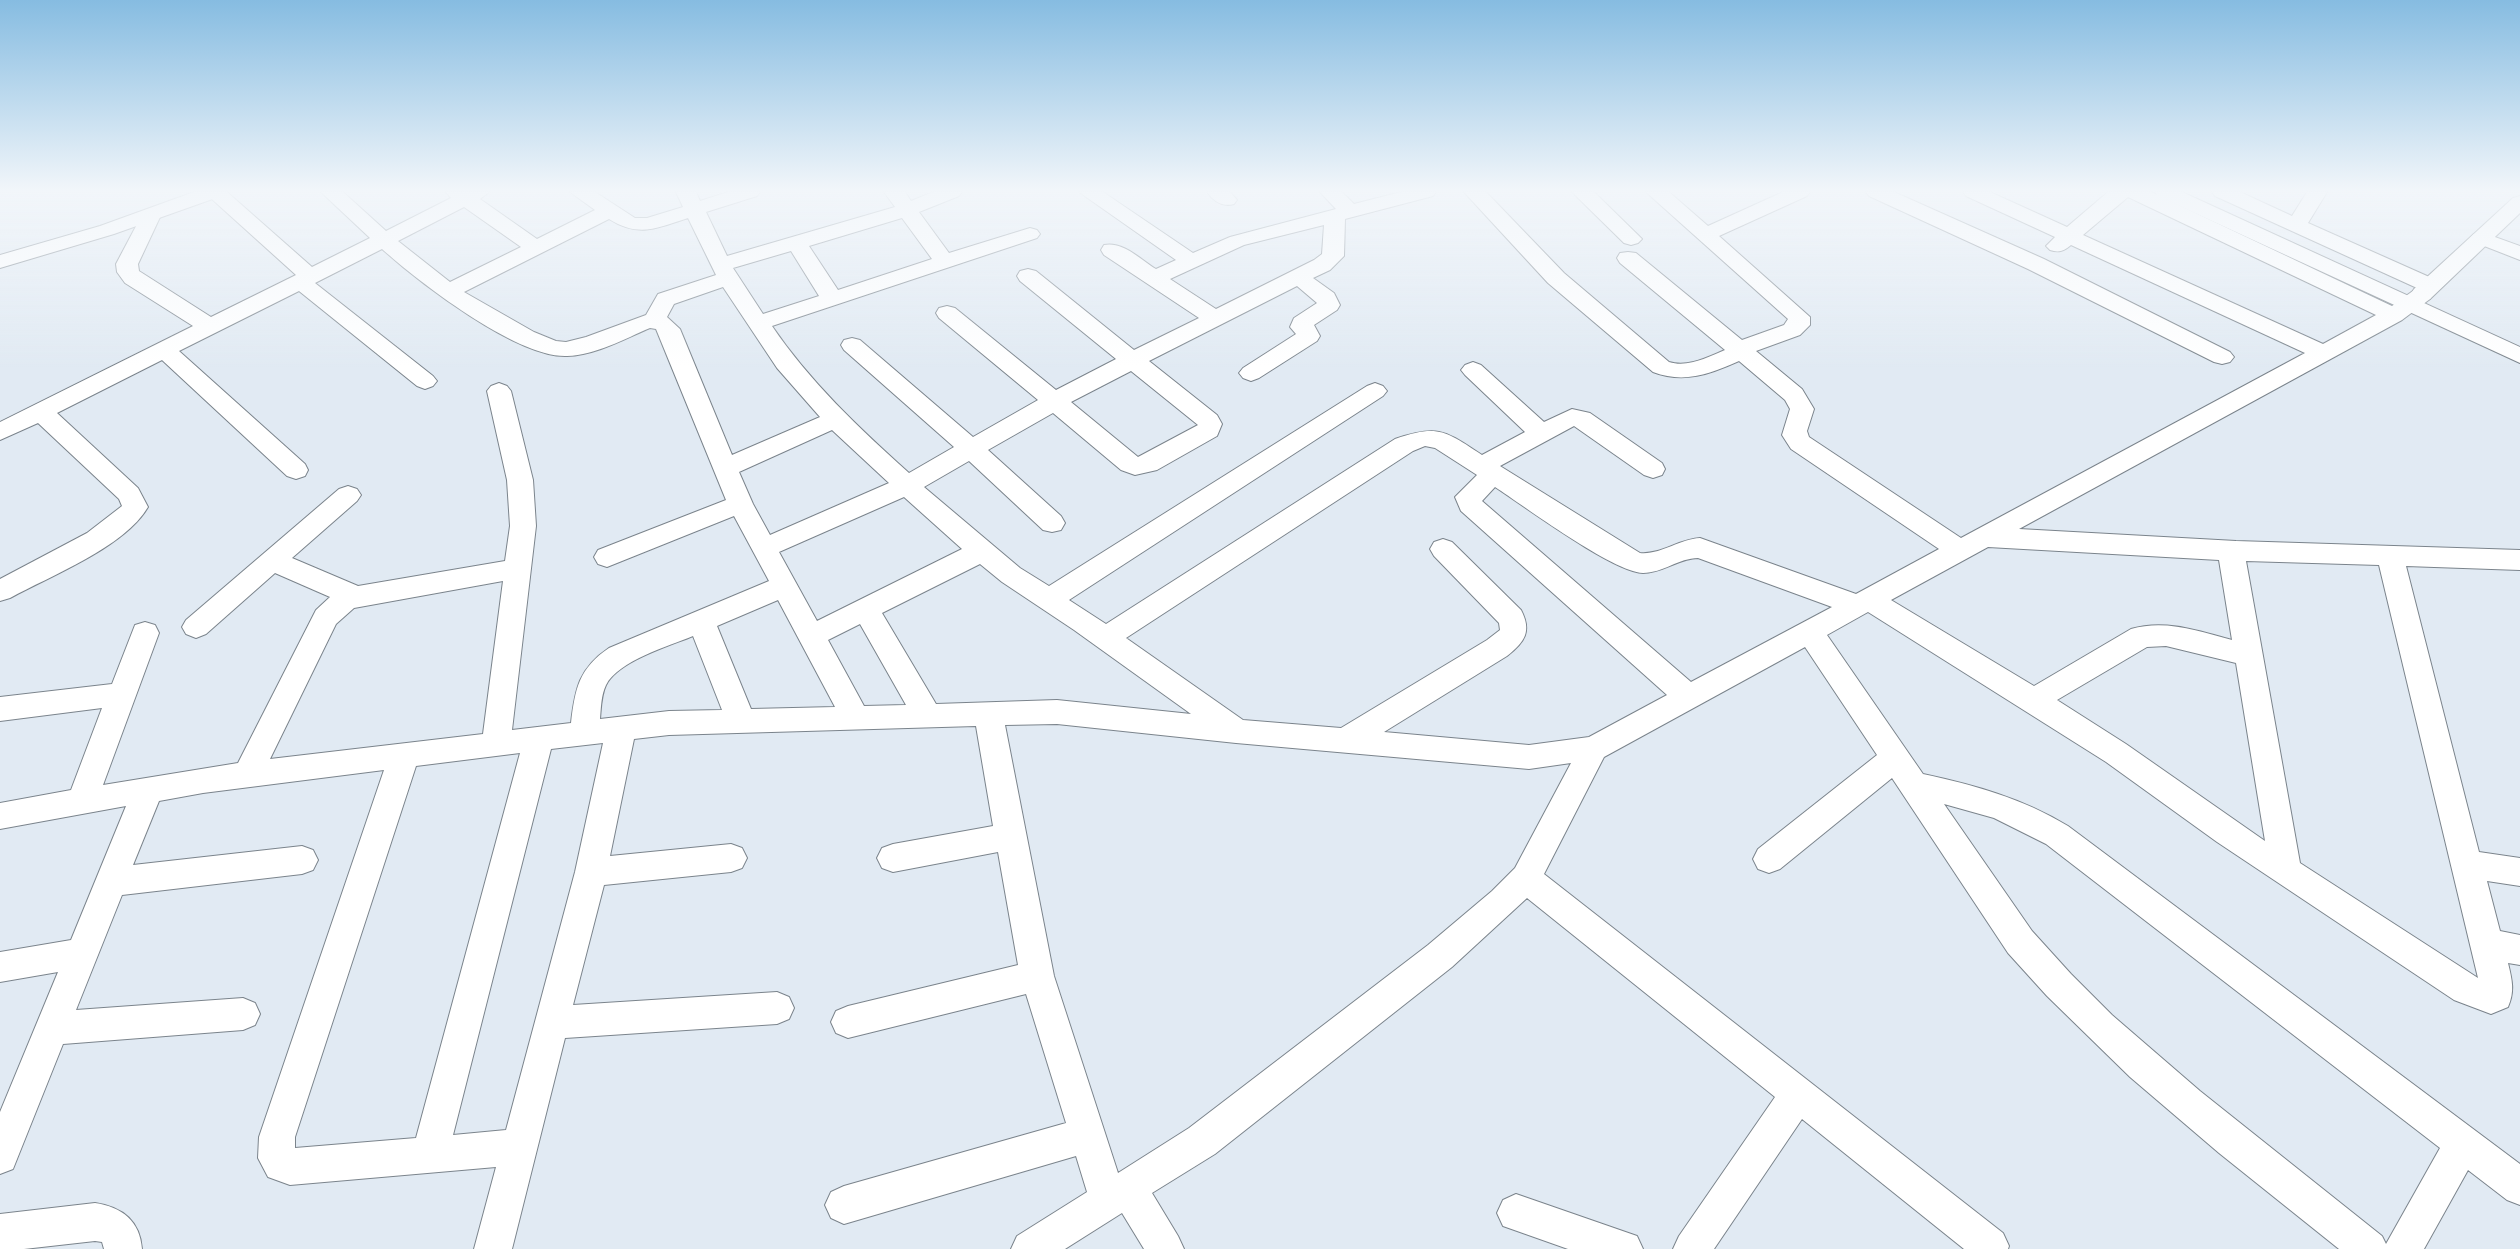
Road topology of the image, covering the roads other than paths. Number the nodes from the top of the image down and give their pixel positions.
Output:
1 (40, 250) edge
2 (134, 250) edge
3 (276, 250) edge
4 (363, 250) edge
5 (397, 250) edge
6 (531, 250) edge
7 (714, 250) edge
8 (776, 250) edge
9 (801, 250) edge
10 (936, 250) edge
11 (978, 250) edge
12 (1112, 250) dead end
13 (1175, 250) edge
14 (1216, 250) edge
15 (1334, 250) edge
16 (1530, 250) edge
17 (1632, 250) edge
18 (1723, 250) edge
19 (2006, 250) edge
20 (2052, 250) edge
21 (2099, 250) edge
22 (2285, 250) edge
23 (2299, 250) edge
24 (2314, 250) edge
25 (2334, 250) edge
26 (2468, 250) edge
27 (944, 261) junction
28 (1191, 261) junction
29 (0, 262) edge
30 (2036, 264) junction
31 (725, 272) junction
32 (1028, 276) dead end
33 (1298, 277) junction
34 (1154, 278) junction
35 (306, 279) junction
36 (450, 291) junction
37 (832, 298) junction
38 (2413, 300) junction
39 (947, 313) dead end
40 (1214, 318) junction
41 (654, 320) junction
42 (758, 323) junction
43 (211, 327) junction
44 (2520, 339) edge
45 (852, 345) dead end
46 (164, 350) junction
47 (1742, 350) junction
48 (2324, 353) junction
49 (2520, 356) edge
50 (2222, 357) dead end
51 (1132, 360) junction
52 (1473, 370) dead end
53 (1252, 373) dead end
54 (425, 381) dead end
55 (499, 391) dead end
56 (1374, 391) dead end
57 (1055, 401) junction
58 (41, 412) junction
59 (836, 419) junction
60 (0, 432) edge
61 (1541, 433) junction
62 (971, 449) junction
63 (725, 468) junction
64 (1653, 469) dead end
65 (296, 470) dead end
66 (1487, 470) junction
67 (907, 485) junction
68 (348, 495) dead end
69 (740, 504) junction
70 (1052, 523) dead end
71 (1985, 537) junction
72 (764, 548) junction
73 (1442, 549) dead end
74 (1960, 550) junction
75 (982, 551) junction
76 (2231, 551) junction
77 (607, 557) dead end
78 (2390, 557) junction
79 (273, 560) junction
80 (2520, 560) edge
81 (516, 569) junction
82 (784, 586) junction
83 (0, 590) edge
84 (356, 597) junction
85 (1048, 600) junction
86 (1862, 602) junction
87 (865, 609) junction
88 (701, 621) junction
89 (196, 627) dead end
90 (1809, 630) junction
91 (145, 632) dead end
92 (812, 636) junction
93 (1105, 638) junction
94 (2248, 655) junction
95 (122, 694) junction
96 (1689, 697) junction
97 (2034, 700) junction
98 (0, 709) edge
99 (988, 714) junction
100 (928, 716) junction
101 (856, 718) junction
102 (741, 721) junction
103 (621, 729) junction
104 (1236, 731) junction
105 (584, 734) junction
106 (539, 739) junction
107 (1345, 741) junction
108 (496, 744) junction
109 (1594, 748) junction
110 (404, 756) junction
111 (1904, 771) junction
112 (247, 775) junction
113 (148, 790) junction
114 (82, 801) junction
115 (0, 816) edge
116 (1011, 836) junction
117 (731, 858) dead end
118 (893, 858) dead end
119 (1768, 859) dead end
120 (302, 860) dead end
121 (2465, 864) junction
122 (2286, 871) junction
123 (591, 872) junction
124 (2520, 872) edge
125 (1526, 878) junction
126 (111, 882) junction
127 (2486, 944) junction
128 (2520, 950) edge
129 (82, 953) junction
130 (0, 967) edge
131 (1037, 976) junction
132 (777, 1008) dead end
133 (243, 1014) dead end
134 (554, 1022) junction
135 (848, 1022) dead end
136 (52, 1028) junction
137 (1798, 1094) junction
138 (1086, 1135) junction
139 (2462, 1144) junction
140 (518, 1147) junction
141 (430, 1154) junction
142 (0, 1156) edge
143 (2520, 1188) edge
144 (1118, 1194) junction
145 (844, 1205) dead end
146 (1516, 1213) dead end
147 (0, 1233) edge
148 (1990, 1246) dead end
149 (123, 1249) edge
150 (494, 1249) edge
151 (1030, 1249) edge
152 (1165, 1249) edge
153 (1624, 1249) edge
154 (1692, 1249) edge
155 (2369, 1249) edge
156 (2404, 1249) edge

1 - 29 main road
2 - 43 main road
3 - 35 main road
4 - 35 main road
5 - 36 main road
6 - 36 main road
7 - 31 main road
8 - 31 main road
9 - 37 main road
10 - 27 main road
11 - 27 main road
12 - 34 main road
13 - 28 main road
14 - 28 main road
15 - 33 main road
16 - 47 main road
17 - 47 main road
18 - 47 main road
19 - 30 main road
20 - 30 main road
21 - 48 main road
22 - 38 main road
23 - 38 main road
24 - 38 main road
25 - 38 main road
26 - 38 main road
27 - 37 main road
28 - 34 main road
30 - 50 main road
31 - 41 main road
31 - 42 main road
32 - 51 main road
33 - 40 main road
33 - 53 main road
34 - 40 main road
35 - 43 main road
35 - 54 main road
36 - 41 main road
37 - 42 main road
38 - 44 main road
38 - 48 main road
38 - 49 main road
39 - 57 main road
40 - 51 main road
41 - 63 main road
42 - 59 main road
43 - 46 main road
45 - 62 main road
46 - 58 main road
46 - 65 main road
47 - 74 main road
48 - 71 main road
51 - 57 main road
51 - 57 main road
52 - 61 main road
55 - 81 main road
56 - 85 main road
57 - 62 main road
58 - 60 main road
58 - 83 main road
59 - 63 main road
59 - 67 main road
61 - 64 main road
61 - 66 main road
62 - 67 main road
62 - 70 main road
63 - 69 main road
66 - 86 main road
66 - 93 main road
66 - 96 main road
67 - 72 main road
67 - 75 main road
68 - 79 main road
69 - 72 main road
69 - 77 main road
71 - 74 main road
71 - 76 main road
72 - 82 main road
73 - 107 main road
74 - 86 main road
75 - 85 main road
75 - 87 main road
76 - 78 main road
76 - 94 main road
78 - 80 main road
78 - 121 main road
79 - 84 main road
79 - 89 main road
81 - 84 main road
81 - 108 main road
82 - 88 main road
82 - 92 main road
84 - 112 main road
85 - 93 main road
86 - 90 main road
86 - 97 main road
87 - 92 main road
87 - 100 main road
88 - 102 main road
88 - 105 main road
90 - 96 main road
90 - 111 main road
91 - 95 main road
92 - 101 main road
93 - 104 main road
94 - 97 main road
94 - 122 main road
95 - 98 main road
95 - 114 main road
96 - 109 main road
97 - 122 main road
99 - 100 main road
99 - 104 main road
99 - 116 main road
100 - 101 main road
101 - 102 main road
102 - 103 main road
103 - 105 main road
103 - 123 main road
104 - 107 main road
105 - 106 main road
106 - 108 main road
106 - 141 main road
107 - 109 main road
108 - 110 main road
109 - 125 main road
110 - 112 main road
110 - 141 main road
111 - 119 main road
111 - 139 main road
111 - 155 main road
112 - 113 main road
113 - 114 main road
113 - 126 main road
114 - 115 main road
116 - 118 main road
116 - 131 main road
117 - 123 main road
120 - 126 main road
121 - 124 main road
121 - 127 main road
122 - 127 main road
123 - 134 main road
125 - 137 main road
125 - 144 main road
126 - 129 main road
127 - 128 main road
129 - 130 main road
129 - 136 main road
131 - 135 main road
131 - 138 main road
132 - 134 main road
133 - 136 main road
134 - 140 main road
136 - 142 main road
137 - 148 main road
137 - 154 main road
138 - 144 main road
138 - 145 main road
139 - 143 main road
139 - 156 main road
140 - 141 main road
140 - 150 main road
144 - 151 main road
144 - 152 main road
146 - 153 main road
147 - 149 main road

